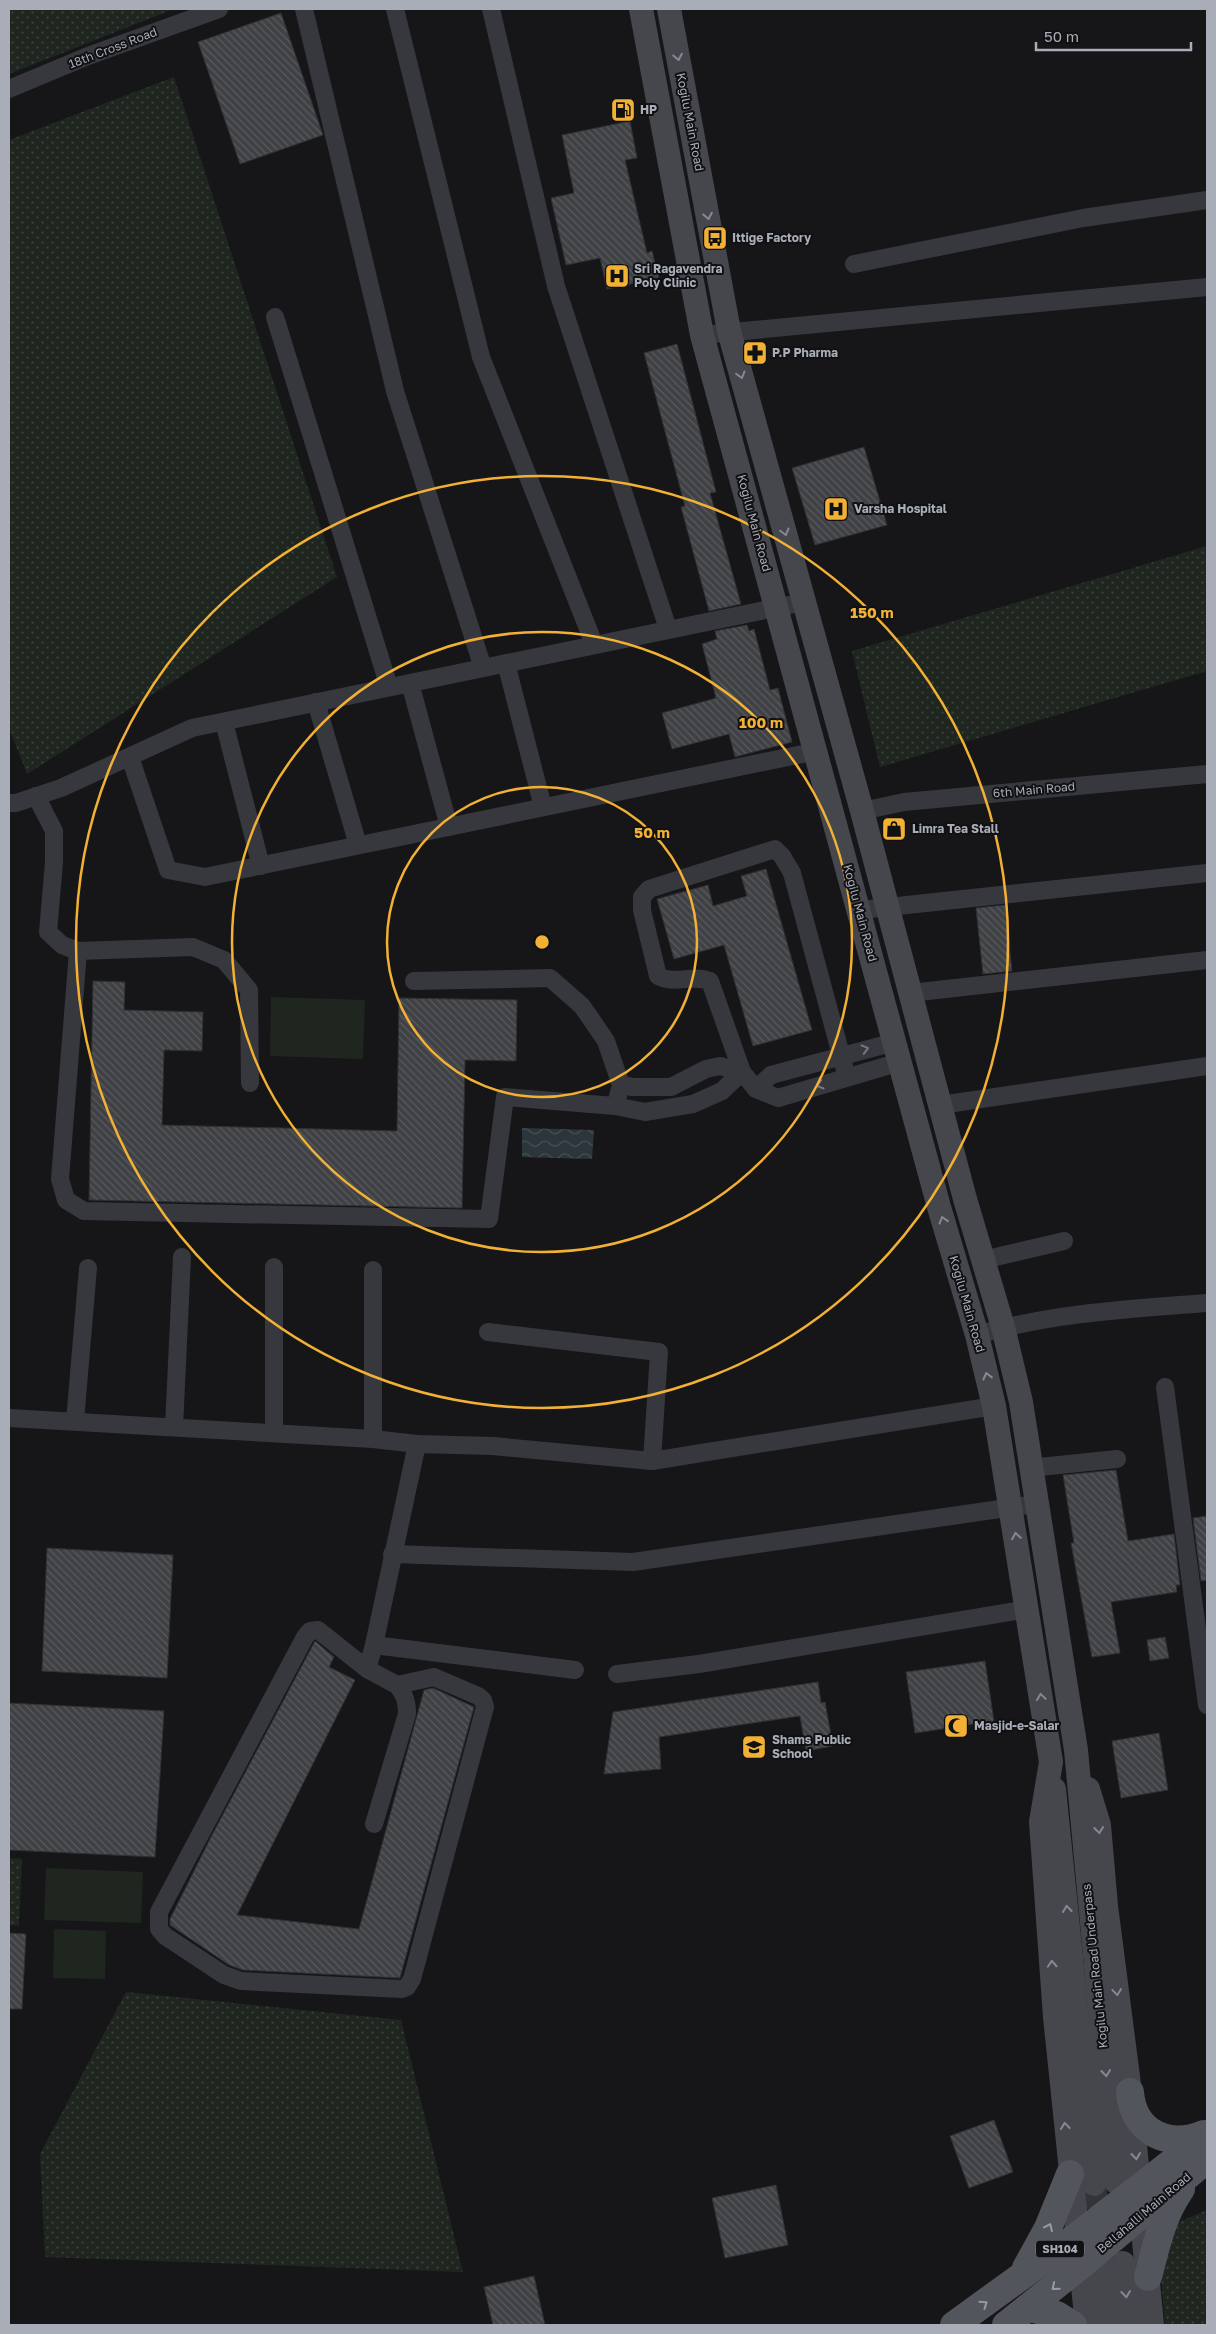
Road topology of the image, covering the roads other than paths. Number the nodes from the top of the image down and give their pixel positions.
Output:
1 (218, 9) edge
2 (304, 9) edge
3 (395, 9) edge
4 (490, 9) edge
5 (641, 9) edge
6 (669, 9) edge
7 (9, 89) edge
8 (1207, 200) edge
9 (854, 264) dead end
10 (1207, 287) edge
11 (275, 317) dead end
12 (729, 331) junction
13 (702, 335) junction
14 (804, 602) junction
15 (777, 606) junction
16 (668, 629) junction
17 (594, 644) junction
18 (506, 663) junction
19 (482, 668) junction
20 (410, 683) junction
21 (388, 687) junction
22 (316, 702) junction
23 (224, 722) junction
24 (816, 750) junction
25 (130, 757) junction
26 (1207, 774) edge
27 (36, 796) junction
28 (11, 799) edge
29 (542, 807) junction
30 (862, 812) junction
31 (449, 827) junction
32 (358, 845) junction
33 (261, 866) junction
34 (1207, 872) edge
35 (887, 907) junction
36 (860, 910) junction
37 (78, 951) junction
38 (1207, 960) edge
39 (414, 981) dead end
40 (910, 994) junction
41 (898, 1052) junction
42 (841, 1056) junction
43 (1207, 1066) edge
44 (742, 1072) junction
45 (847, 1077) junction
46 (250, 1083) dead end
47 (621, 1085) junction
48 (756, 1089) junction
49 (940, 1105) junction
50 (616, 1106) junction
51 (1064, 1241) dead end
52 (182, 1257) dead end
53 (983, 1260) junction
54 (274, 1267) dead end
55 (88, 1268) dead end
56 (373, 1270) dead end
57 (1207, 1303) edge
58 (1004, 1327) junction
59 (488, 1332) dead end
60 (977, 1335) junction
61 (1165, 1387) dead end
62 (994, 1406) junction
63 (9, 1418) edge
64 (75, 1421) junction
65 (174, 1427) junction
66 (274, 1432) junction
67 (373, 1439) junction
68 (417, 1444) junction
69 (1117, 1459) dead end
70 (652, 1461) junction
71 (1030, 1468) junction
72 (1035, 1504) junction
73 (1012, 1508) junction
74 (392, 1554) junction
75 (1028, 1609) junction
76 (374, 1645) junction
77 (367, 1669) junction
78 (575, 1670) dead end
79 (617, 1674) dead end
80 (397, 1685) junction
81 (1206, 1685) edge
82 (1207, 1705) edge
83 (1076, 1750) junction
84 (1050, 1762) junction
85 (374, 1824) dead end
86 (1130, 2092) junction
87 (1207, 2134) edge
88 (1204, 2162) edge
89 (1105, 2182) junction
90 (1142, 2214) junction
91 (1077, 2236) junction
92 (1102, 2265) junction
93 (1148, 2277) junction
94 (1014, 2283) junction
95 (1030, 2308) junction
96 (954, 2325) edge
97 (1006, 2325) edge
98 (1073, 2325) edge
99 (1087, 2325) edge
100 (1109, 2325) edge
101 (1129, 2325) edge
102 (1152, 2325) edge

1 - 7 street, 18th Cross Road
2 - 19 street
3 - 17 street
4 - 16 street
5 - 13 main road, Kogilu Main Road
6 -> 12 main road, Kogilu Main Road
8 - 9 street
10 - 12 street
11 - 21 street
12 - 13 street
12 -> 14 main road, Kogilu Main Road
13 - 15 main road, Kogilu Main Road
14 - 15 street
14 - 30 main road, Kogilu Main Road
15 - 16 street
15 - 24 main road, Kogilu Main Road
16 - 17 street
17 - 18 street
18 - 19 street
18 - 29 street
19 - 20 street
20 - 21 street
20 - 31 street
21 - 22 street
22 - 23 street
22 - 32 street
23 - 25 street
23 - 33 street
24 - 29 street
24 - 36 main road, Kogilu Main Road
25 - 27 street
25 - 33 street
26 - 30 street, 6th Main Road
27 - 28 street
27 - 37 street
29 - 31 street
30 - 35 main road, Kogilu Main Road
31 - 32 street
32 - 33 street
34 - 35 street
35 - 36 street
35 - 40 main road, Kogilu Main Road
36 - 41 main road, Kogilu Main Road
37 - 46 street
37 - 50 street
38 - 40 street
39 - 47 street
40 - 49 main road, Kogilu Main Road
42 -> 41 street
41 - 45 street
60 -> 41 main road, Kogilu Main Road
42 - 44 street
42 - 45 street
42 - 48 street
43 - 49 street
44 - 47 street
44 - 48 street
44 - 50 street
45 -> 48 street
47 - 50 street
49 - 53 main road, Kogilu Main Road
51 - 53 street
52 - 65 street
53 - 58 main road, Kogilu Main Road
54 - 66 street
55 - 64 street
56 - 67 street
57 - 58 street
58 - 60 street
58 - 71 main road, Kogilu Main Road
59 - 70 street
62 -> 60 main road, Kogilu Main Road
61 - 81 street
62 - 70 street
62 - 73 main road, Kogilu Main Road
63 - 64 street
64 - 65 street
65 - 66 street
66 - 67 street
67 - 68 street
68 - 70 street
68 - 74 street
69 - 71 street
71 - 72 main road, Kogilu Main Road
72 - 73 street
72 - 83 main road, Kogilu Main Road
73 - 74 street
75 -> 73 main road, Kogilu Main Road
74 - 76 street
75 - 79 street
84 -> 75 main road, Kogilu Main Road
76 - 77 street
76 - 78 street
77 - 80 street
77 - 80 street
80 - 85 street
81 - 82 street
83 -> 86 main road
83 -> 89 main road, Kogilu Main Road Underpass
89 -> 84 main road, Kogilu Main Road Underpass
89 -> 84 main road, Kogilu Main Road
86 - 87 main road
86 -> 89 main road
87 - 89 main road, Bellahalli Main Road / SH104
88 - 90 main road, Bellahalli Main Road / SH104
88 - 93 main road
89 - 90 main road
89 - 91 main road
89 - 91 main road, SH104
94 -> 89 main road
90 - 92 main road, Bellahalli Main Road / SH104
90 - 93 main road
91 - 92 main road
91 - 94 main road, SH104
92 -> 95 main road, SH104
92 - 99 main road
92 - 100 main road
92 -> 101 main road
93 - 102 main road
96 -> 94 main road, SH104
95 - 97 main road, SH104
95 - 98 main road

